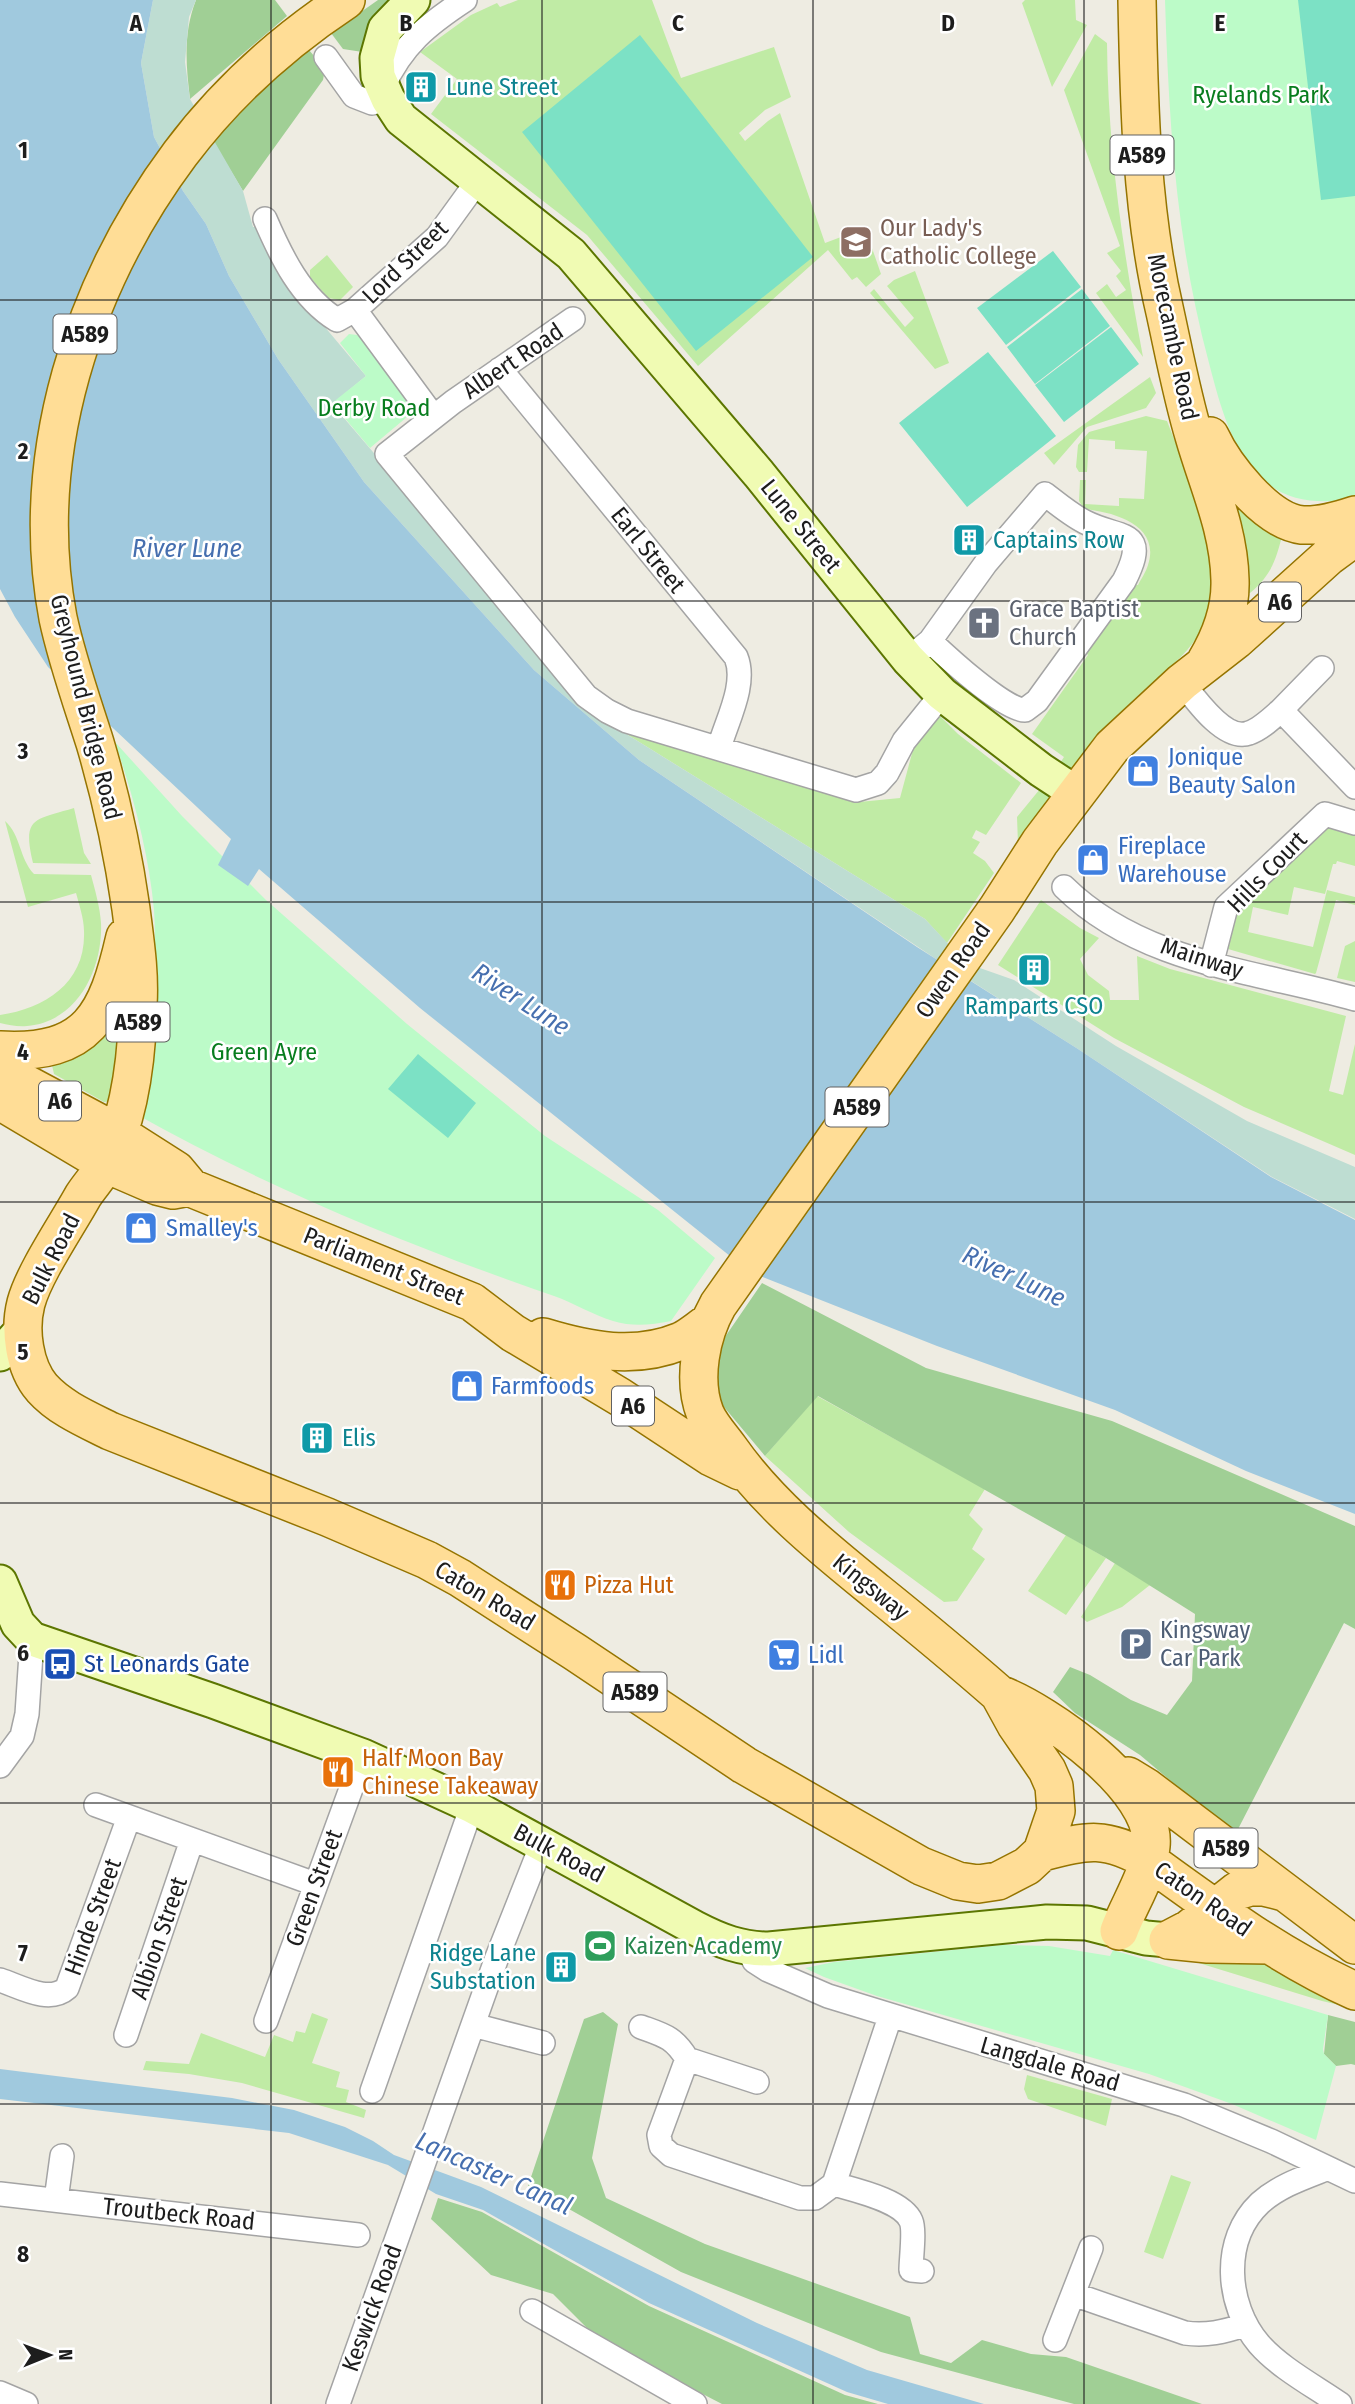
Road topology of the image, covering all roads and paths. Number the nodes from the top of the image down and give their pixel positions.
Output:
1 (413, 0) edge
2 (465, 0) edge
3 (1137, 0) edge
4 (341, 3) edge
5 (326, 57) dead end
6 (386, 93) junction
7 (479, 179) junction
8 (265, 219) dead end
9 (355, 310) junction
10 (573, 319) dead end
11 (1174, 351) junction
12 (500, 369) junction
13 (433, 416) junction
14 (1355, 515) edge
15 (1303, 525) junction
16 (1342, 547) edge
17 (919, 650) junction
18 (1322, 668) dead end
19 (1193, 673) junction
20 (942, 694) junction
21 (1281, 710) junction
22 (1000, 712) junction
23 (719, 748) junction
24 (1355, 787) edge
25 (1076, 793) junction
26 (1355, 823) edge
27 (1064, 887) dead end
28 (131, 909) junction
29 (1211, 965) junction
30 (1355, 999) edge
31 (0, 1050) edge
32 (0, 1070) edge
33 (0, 1101) edge
34 (112, 1148) junction
35 (713, 1314) junction
36 (519, 1338) junction
37 (12, 1342) edge
38 (747, 1474) junction
39 (2, 1592) edge
40 (32, 1639) junction
41 (999, 1693) junction
42 (363, 1756) junction
43 (1094, 1756) junction
44 (0, 1766) edge
45 (96, 1805) dead end
46 (472, 1806) junction
47 (129, 1817) junction
48 (192, 1840) junction
49 (542, 1844) junction
50 (1042, 1852) junction
51 (1149, 1861) junction
52 (315, 1884) junction
53 (1284, 1892) junction
54 (1213, 1908) junction
55 (1119, 1931) junction
56 (1168, 1940) junction
57 (1269, 1945) junction
58 (1355, 1945) edge
59 (749, 1949) junction
60 (0, 1980) edge
61 (1355, 1991) edge
62 (890, 2017) junction
63 (266, 2021) dead end
64 (473, 2025) junction
65 (640, 2027) dead end
66 (126, 2035) dead end
67 (543, 2043) dead end
68 (687, 2059) junction
69 (757, 2082) dead end
70 (372, 2091) dead end
71 (62, 2156) dead end
72 (1326, 2169) junction
73 (1355, 2181) edge
74 (834, 2184) junction
75 (0, 2194) edge
76 (56, 2200) junction
77 (358, 2235) dead end
78 (1091, 2248) dead end
79 (922, 2271) dead end
80 (1073, 2294) junction
81 (532, 2311) dead end
82 (1244, 2325) junction
83 (1055, 2340) dead end
84 (0, 2393) edge
85 (26, 2404) edge
86 (338, 2404) edge
87 (695, 2404) edge
88 (1340, 2404) edge

1 - 6 street
2 - 6 street
3 - 11 main road, Morecambe Road / A589
4 - 28 main road, Greyhound Bridge Road / A589
5 - 6 street
6 - 7 street, Lune Street
7 - 9 street, Lord Street
7 - 17 street, Lune Street
8 - 9 street
9 - 13 street
10 - 12 street, Albert Road
11 - 15 main road, A589
11 - 19 main road, Morecambe Road / A589
12 - 13 street, Albert Road
12 - 23 street, Earl Street
13 - 23 street, Albert Road
14 - 15 main road
15 - 16 main road, A589
16 - 19 main road, Owen Road / A6
17 - 20 street, Lune Street
17 - 22 street, Lune Street
17 - 22 street
18 - 21 street
19 - 21 street
19 - 25 main road, Owen Road / A589
20 - 22 street, Lune Street
20 - 23 street
21 - 24 street
22 - 25 street, Lune Street
25 - 35 main road, Owen Road / A589
26 - 29 street, Hills Court
27 - 29 street, Mainway
28 - 31 main road, A6
28 - 34 main road, Greyhound Bridge Road / A589
29 - 30 street, Mainway
32 - 34 main road, Parliament Street / A6
33 - 34 main road, Parliament Street / A6
34 - 36 main road, Parliament Street / A6
34 - 37 main road, Bulk Road / A589
35 - 36 main road, A589
35 - 38 main road, Owen Road / A589
36 - 38 main road, Parliament Street / A6
37 - 50 main road, Caton Road / A589
38 - 41 main road, Kingsway / A589
39 - 40 street
40 - 42 street, Bulk Road
40 - 44 street
41 - 43 main road, A589
41 - 50 main road, A589
42 - 46 street, Bulk Road
42 - 52 street, Green Street
43 - 51 main road
43 - 53 main road, A589
45 - 47 street
46 - 49 street, Bulk Road
46 - 70 street
47 - 48 street
47 - 60 street, Hinde Street
48 - 52 street
48 - 66 street, Albion Street
49 - 59 street, Bulk Road
49 - 64 street, Keswick Road
50 - 51 main road, Caton Road / A589
51 - 54 main road, Caton Road / A589
51 - 55 main road
52 - 63 street, Green Street
53 - 54 main road
53 - 58 main road, A589
54 - 56 main road
54 - 57 main road, Caton Road / A589
55 - 56 street, Bulk Road
55 - 59 street, Bulk Road
56 - 57 main road
57 - 61 main road, Caton Road / A589
59 - 62 street, Langdale Road
62 - 72 street, Langdale Road
62 - 74 street
64 - 67 street
64 - 86 street, Keswick Road
65 - 68 street
68 - 69 street
68 - 74 street
71 - 76 street
72 - 73 street, Langdale Road
72 - 82 street
74 - 79 street
75 - 76 street, Troutbeck Road
76 - 77 street, Troutbeck Road
78 - 80 street
80 - 82 street
80 - 83 street
81 - 87 street
82 - 88 street
84 - 85 street

